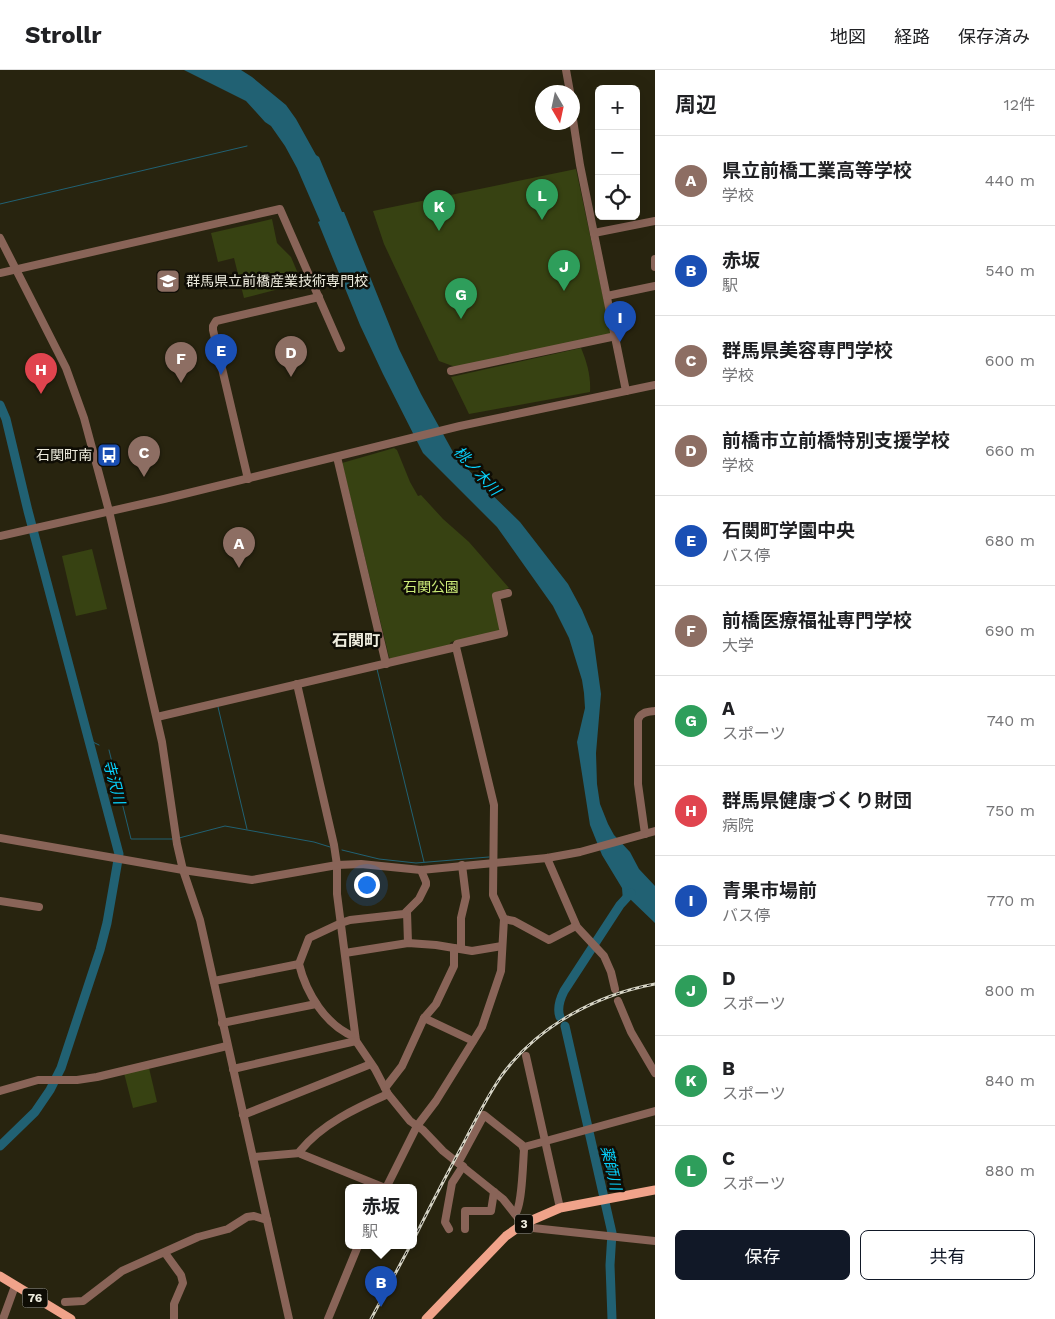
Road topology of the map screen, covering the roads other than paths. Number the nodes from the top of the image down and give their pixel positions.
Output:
1 (566, 70) edge
2 (569, 85) edge
3 (575, 130) edge
4 (655, 222) edge
5 (594, 233) junction
6 (0, 238) edge
7 (655, 259) edge
8 (655, 267) edge
9 (16, 269) junction
10 (0, 273) edge
11 (655, 286) edge
12 (607, 296) junction
13 (318, 297) junction
14 (616, 336) junction
15 (341, 348) dead end
16 (452, 371) dead end
17 (655, 385) edge
18 (626, 391) junction
19 (337, 457) junction
20 (248, 479) junction
21 (109, 511) junction
22 (0, 536) edge
23 (508, 593) dead end
24 (456, 647) junction
25 (386, 664) junction
26 (297, 684) junction
27 (655, 711) edge
28 (157, 717) junction
29 (655, 831) edge
30 (642, 835) junction
31 (0, 838) edge
32 (547, 858) junction
33 (494, 862) junction
34 (337, 865) junction
35 (462, 865) junction
36 (183, 870) junction
37 (421, 870) junction
38 (0, 901) edge
39 (39, 907) dead end
40 (407, 912) junction
41 (504, 919) junction
42 (341, 923) junction
43 (576, 926) junction
44 (408, 943) junction
45 (502, 946) junction
46 (457, 949) junction
47 (344, 952) junction
48 (299, 964) junction
49 (214, 981) junction
50 (615, 988) dead end
51 (618, 1001) dead end
52 (316, 1004) junction
53 (424, 1018) junction
54 (222, 1023) junction
55 (355, 1039) junction
56 (473, 1041) junction
57 (227, 1046) junction
58 (526, 1056) dead end
59 (371, 1064) junction
60 (233, 1069) junction
61 (655, 1073) edge
62 (0, 1091) edge
63 (386, 1091) junction
64 (655, 1111) edge
65 (243, 1115) junction
66 (417, 1126) junction
67 (546, 1140) junction
68 (524, 1147) junction
69 (300, 1153) junction
70 (253, 1157) junction
71 (460, 1164) junction
72 (375, 1184) edge
73 (387, 1184) edge
74 (655, 1190) edge
75 (494, 1192) junction
76 (560, 1208) junction
77 (515, 1214) junction
78 (267, 1220) junction
79 (523, 1224) junction
80 (449, 1229) dead end
81 (465, 1229) dead end
82 (655, 1241) edge
83 (357, 1249) edge
84 (165, 1253) junction
85 (0, 1276) edge
86 (15, 1286) junction
87 (65, 1302) dead end
88 (4, 1319) edge
89 (71, 1319) edge
90 (174, 1319) edge
91 (289, 1319) edge
92 (328, 1319) edge
93 (426, 1319) edge

1 - 2 street
3 - 5 street
4 - 5 street
5 - 12 street
6 - 9 street
7 - 8 street
9 - 10 street
9 - 13 street
9 - 21 street
11 - 12 street
12 - 14 street
13 - 15 street
13 - 20 street
14 - 16 street
14 - 18 street
17 - 18 street
18 - 19 street
19 - 20 street
19 - 25 street
20 - 21 street
21 - 22 street
21 - 28 street
23 - 24 street
24 - 25 street
24 - 33 street
25 - 26 street
26 - 28 street
26 - 34 street
27 - 30 street
28 - 36 street
29 - 30 street
30 - 32 street
31 - 36 street
32 - 33 street
32 - 43 street
33 - 35 street
33 - 41 street
34 - 36 street
34 - 37 street
34 - 42 street
35 - 37 street
35 - 46 street
36 - 49 street
37 - 40 street
38 - 39 street
40 - 42 street
40 - 44 street
41 - 43 street
41 - 45 street
42 - 47 street
42 - 48 street
43 - 50 street
44 - 46 street
44 - 47 street
45 - 46 street
45 - 56 street
46 - 53 street
47 - 55 street
48 - 49 street
48 - 52 street
49 - 54 street
51 - 61 street
52 - 54 street
52 - 55 street
53 - 56 street
53 - 63 street
54 - 57 street
55 - 59 street
55 - 60 street
56 - 66 street
57 - 60 street
57 - 62 street
58 - 67 street
59 - 63 street
59 - 65 street
60 - 65 street
63 - 66 street
63 - 69 street
64 - 67 street
65 - 70 street
66 - 71 street
66 - 73 street
67 - 68 street
67 - 76 street
68 - 71 street
68 - 77 street
69 - 70 street
69 - 72 street
70 - 78 street
71 - 75 street
71 - 80 street
74 - 76 main road, 3
75 - 77 street
75 - 81 street
76 - 79 main road, 3
77 - 79 street
78 - 84 street
78 - 91 street
79 - 82 street
79 - 93 main road, 3
83 - 92 street
84 - 87 street
84 - 90 street
85 - 86 main road, 76
86 - 88 street
86 - 89 main road, 76

